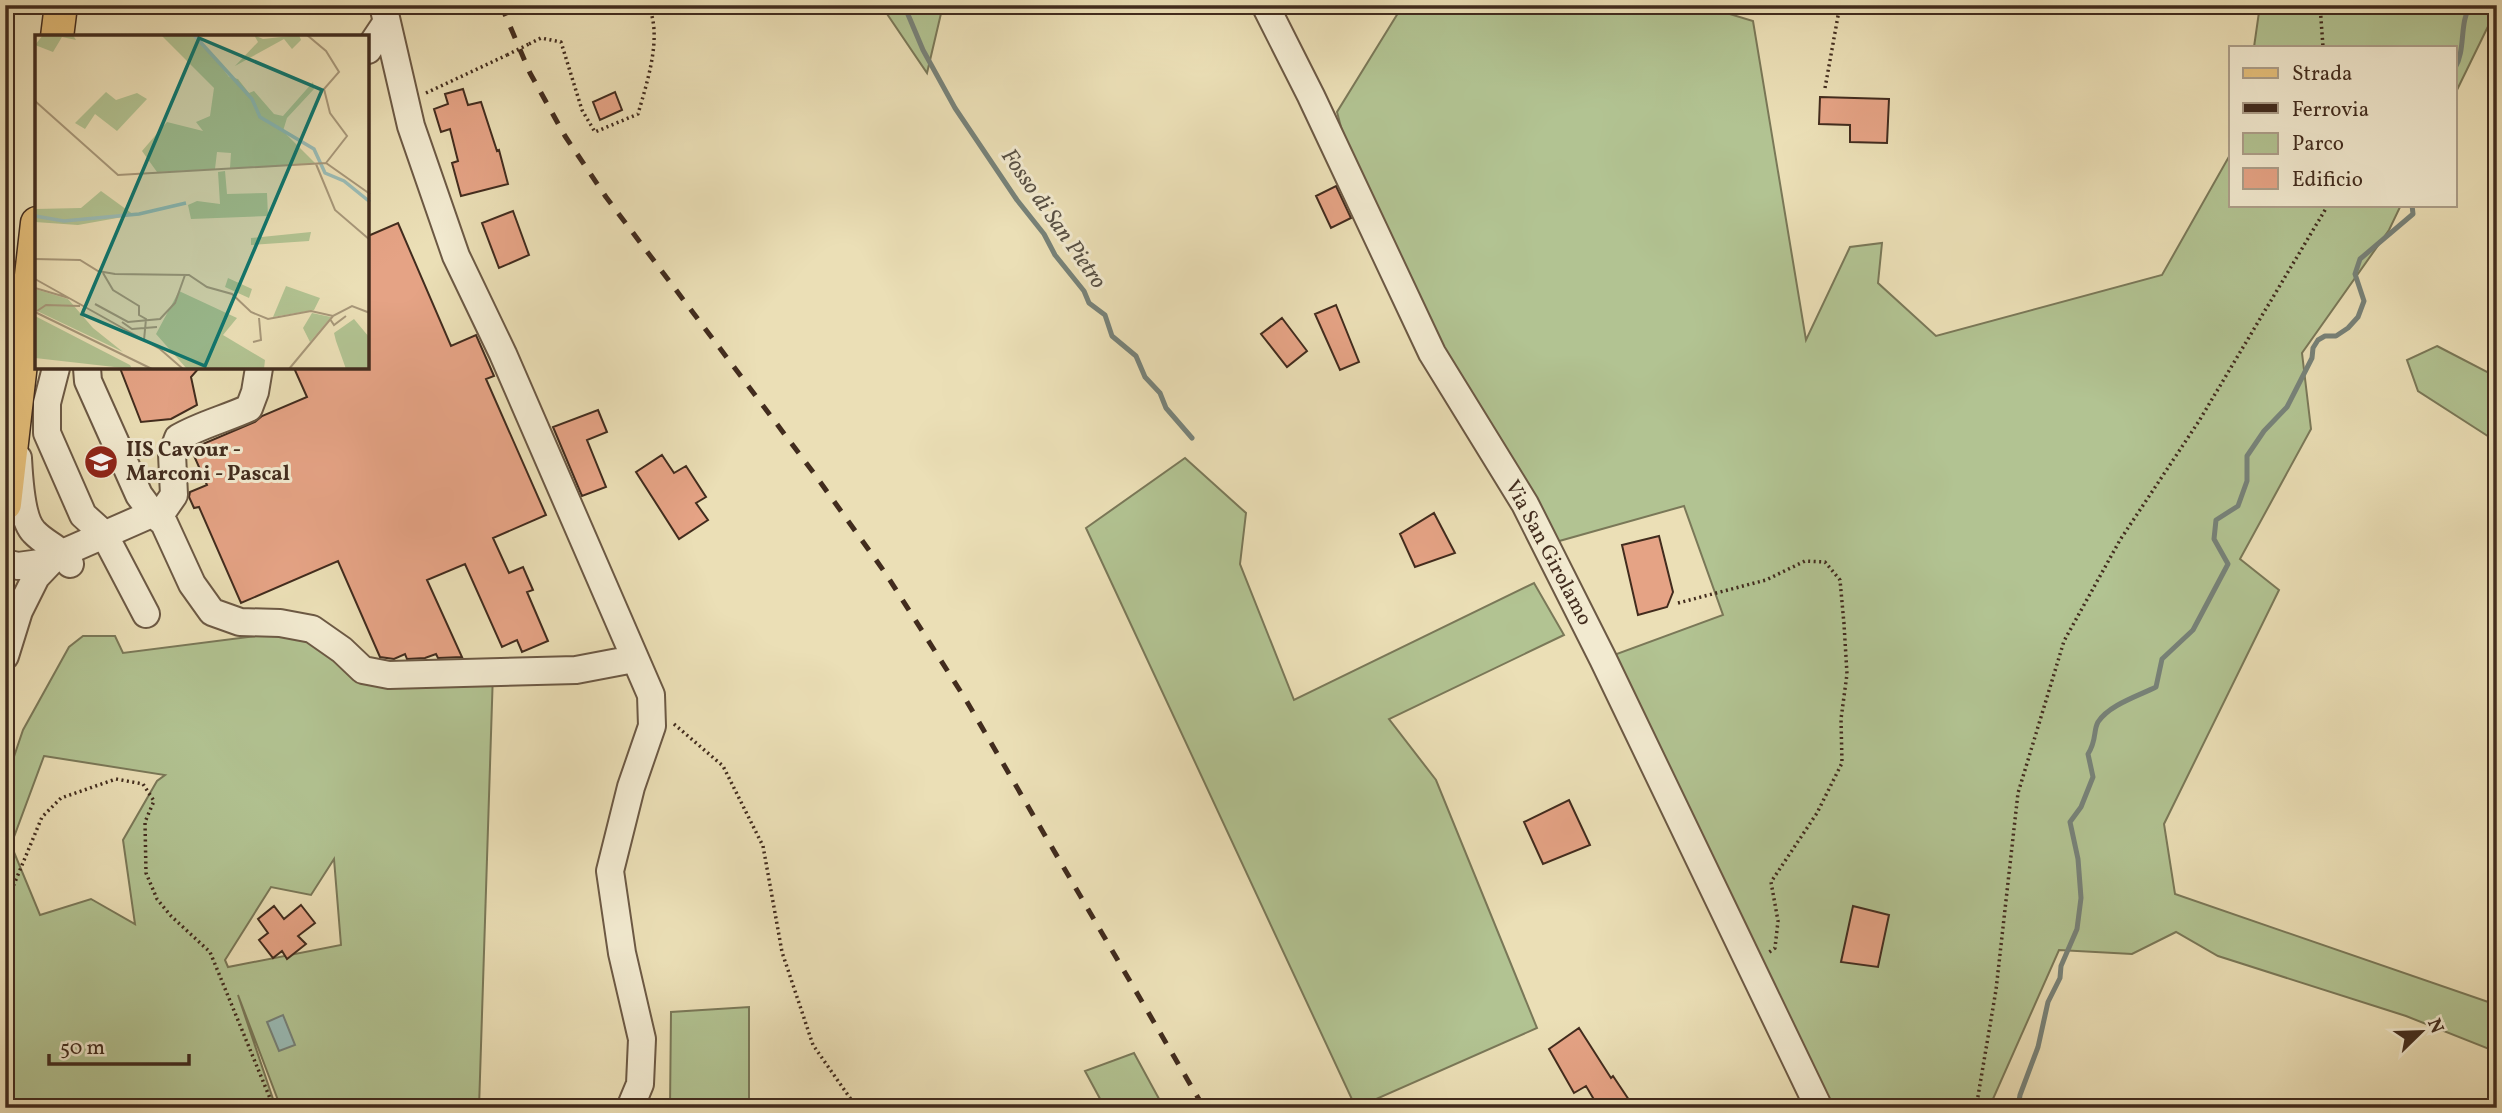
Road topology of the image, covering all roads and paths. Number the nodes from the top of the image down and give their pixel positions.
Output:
1 (61, 5) edge
2 (648, 5) edge
3 (1265, 5) edge
4 (1840, 5) edge
5 (2320, 5) edge
6 (384, 14) edge
7 (57, 35) edge
8 (2323, 46) edge
9 (369, 48) edge
10 (1825, 88) dead end
11 (406, 103) junction
12 (2327, 206) edge
13 (35, 240) edge
14 (56, 369) edge
15 (87, 369) edge
16 (259, 369) edge
17 (16, 400) junction
18 (5, 504) edge
19 (153, 514) junction
20 (104, 534) junction
21 (5, 548) edge
22 (67, 559) junction
23 (5, 563) edge
24 (1678, 603) dead end
25 (146, 614) dead end
26 (5, 656) edge
27 (635, 659) junction
28 (651, 695) junction
29 (5, 906) edge
30 (1750, 964) junction
31 (274, 1108) edge
32 (630, 1108) edge
33 (857, 1108) edge
34 (1819, 1108) edge
35 (1976, 1108) edge

1 - 7 main road
2 - 11 path, bridge
3 - 30 street, Via San Girolamo
4 - 10 path
5 - 8 path
6 - 9 street
6 - 11 street
11 - 27 street
12 - 35 path
13 - 17 main road
14 - 20 street
15 - 19 street
16 - 19 street
17 - 18 main road
17 - 22 street
19 - 20 street
19 - 27 street
20 - 22 street
20 - 25 street
21 - 22 street
22 - 23 street
22 - 26 street
24 - 30 path
27 - 28 street
28 - 32 street
28 - 33 path
29 - 31 path
30 - 34 street, Via San Girolamo

